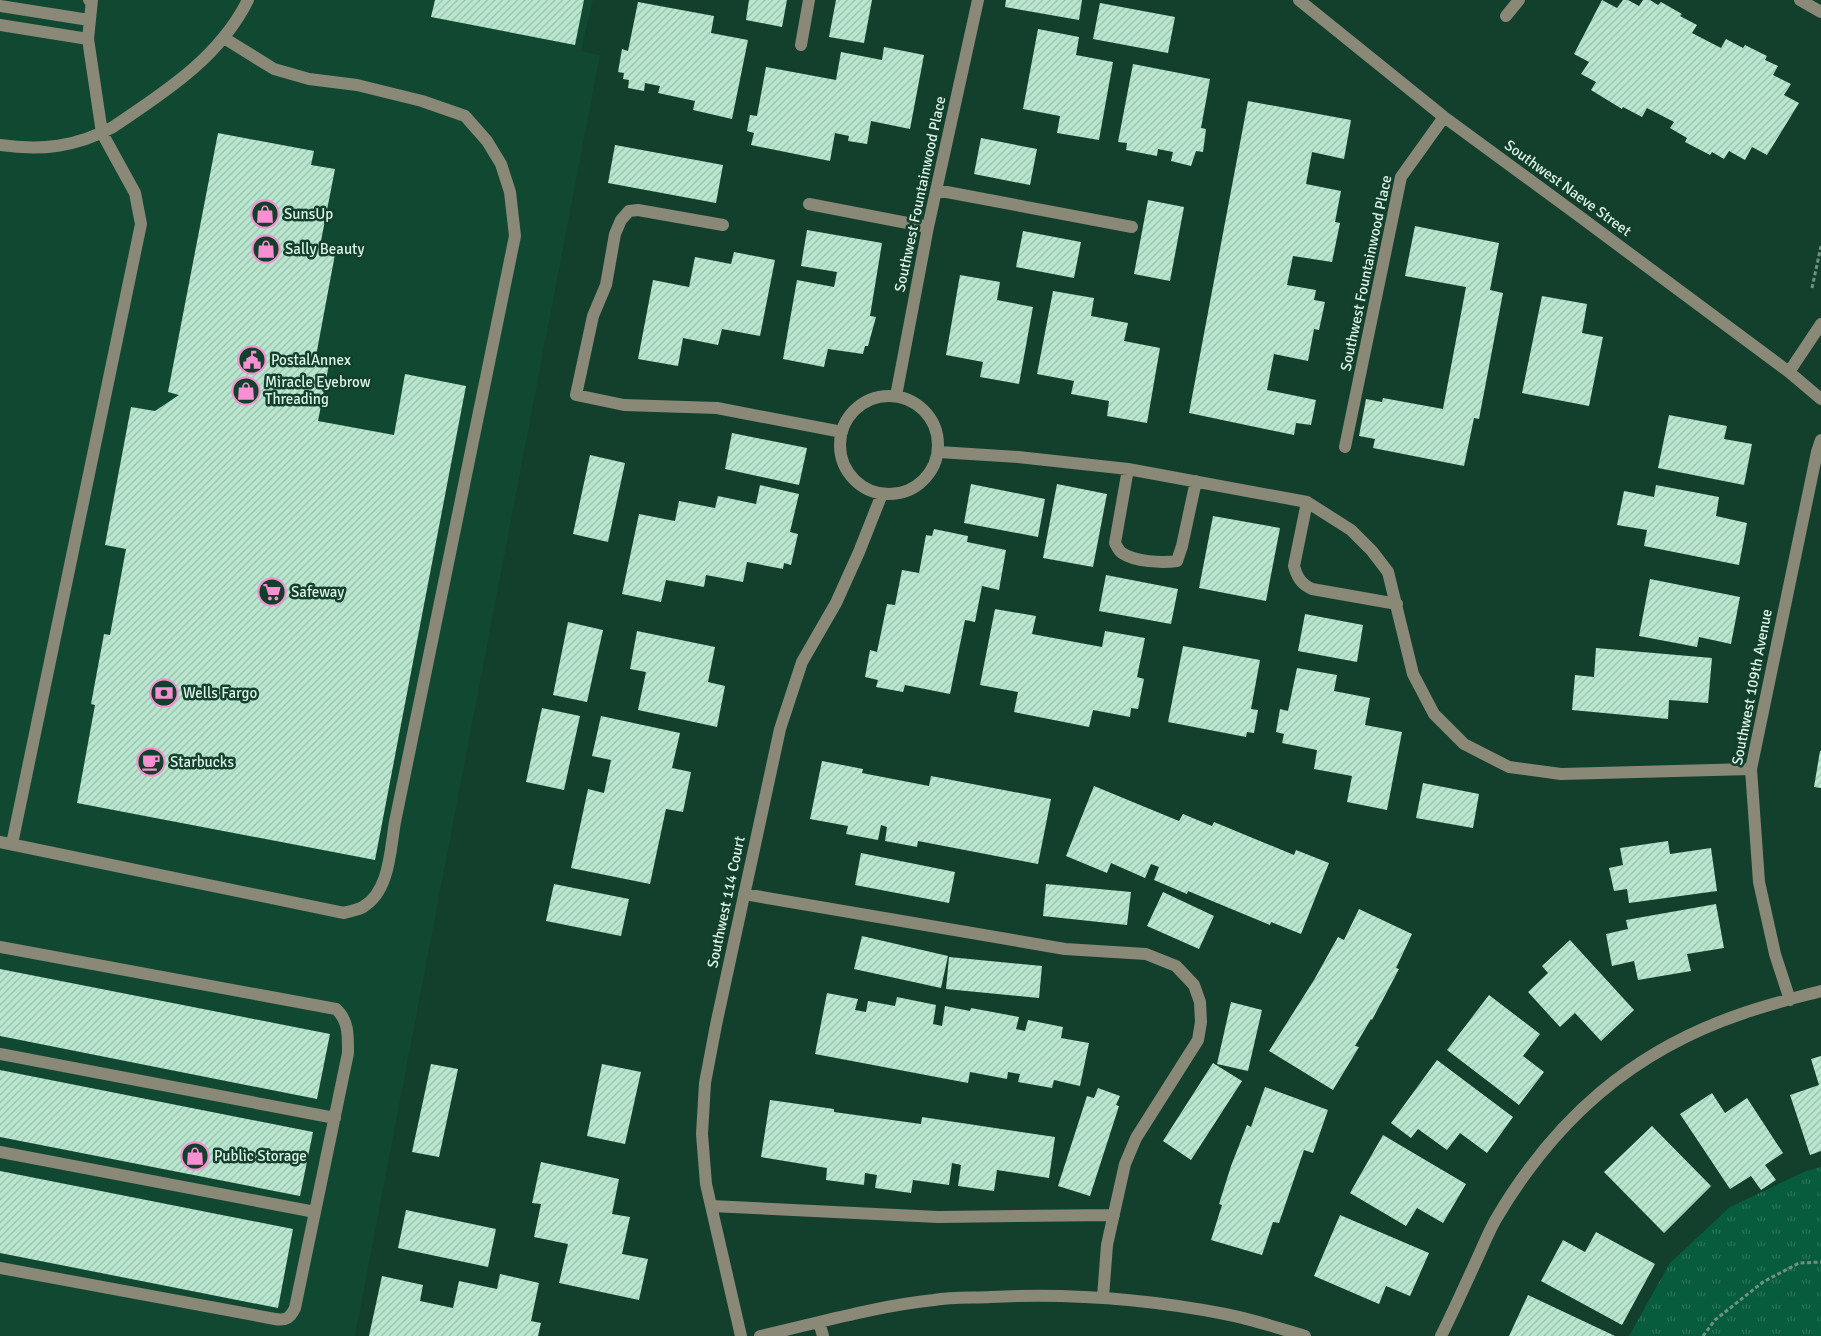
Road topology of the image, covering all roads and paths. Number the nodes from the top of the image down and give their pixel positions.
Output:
1 (90, 0) edge
2 (248, 0) edge
3 (809, 0) edge
4 (978, 0) edge
5 (1299, 0) edge
6 (1519, 0) edge
7 (1800, 0) edge
8 (0, 6) edge
9 (1821, 12) edge
10 (1506, 16) dead end
11 (89, 20) junction
12 (0, 25) edge
13 (224, 38) junction
14 (88, 39) junction
15 (801, 45) dead end
16 (1444, 117) junction
17 (102, 133) junction
18 (0, 145) edge
19 (936, 190) junction
20 (809, 204) dead end
21 (723, 225) dead end
22 (928, 227) junction
23 (1132, 227) dead end
24 (1821, 246) edge
25 (1812, 288) dead end
26 (1821, 324) edge
27 (1789, 372) junction
28 (896, 396) junction
29 (1821, 399) edge
30 (842, 432) junction
31 (1821, 440) edge
32 (1345, 447) dead end
33 (939, 452) junction
34 (1128, 469) junction
35 (1196, 481) junction
36 (882, 494) junction
37 (1306, 502) junction
38 (1397, 604) junction
39 (1751, 768) junction
40 (6, 843) edge
41 (744, 894) junction
42 (0, 947) edge
43 (1821, 991) edge
44 (1790, 1000) junction
45 (0, 1054) edge
46 (334, 1118) junction
47 (0, 1152) edge
48 (710, 1206) junction
49 (315, 1212) junction
50 (1114, 1216) junction
51 (1821, 1262) edge
52 (0, 1268) edge
53 (1102, 1297) junction
54 (819, 1322) junction
55 (741, 1336) edge
56 (760, 1336) edge
57 (823, 1336) edge
58 (1305, 1336) edge
59 (1441, 1336) edge
60 (1704, 1336) edge

1 - 11 street
2 - 13 street
3 - 15 street
4 - 19 street, Southwest Fountainwood Place
5 - 16 street, Southwest Naeve Street
6 - 10 street
7 - 9 street
8 - 11 street
11 - 14 street
12 - 14 street
13 - 17 street
13 - 40 street
14 - 17 street
16 - 27 street, Southwest Naeve Street
16 - 32 street, Southwest Fountainwood Place
17 - 18 street
17 - 40 street
19 - 22 street, Southwest Fountainwood Place
19 - 23 street
20 - 22 street
21 - 30 street
22 - 28 street, Southwest Fountainwood Place
24 - 25 path
26 - 27 street
27 - 29 street, Southwest Naeve Street
28 - 30 street
28 - 33 street
30 - 36 street
31 - 39 street, Southwest 109th Avenue
33 - 34 street
33 - 36 street
34 - 35 street
34 - 35 street
35 - 37 street
36 - 41 street, Southwest 114 Court
37 - 38 street
37 - 38 street
38 - 39 street
39 - 44 street, Southwest 109th Avenue
41 - 48 street, Southwest 114 Court
41 - 50 street
42 - 46 street
43 - 44 street
44 - 59 street
45 - 46 street
46 - 49 street
47 - 49 street
48 - 50 street
48 - 55 street, Southwest 114 Court
49 - 52 street
50 - 53 street
51 - 60 path
53 - 54 street
53 - 58 street
54 - 56 street
54 - 57 street

